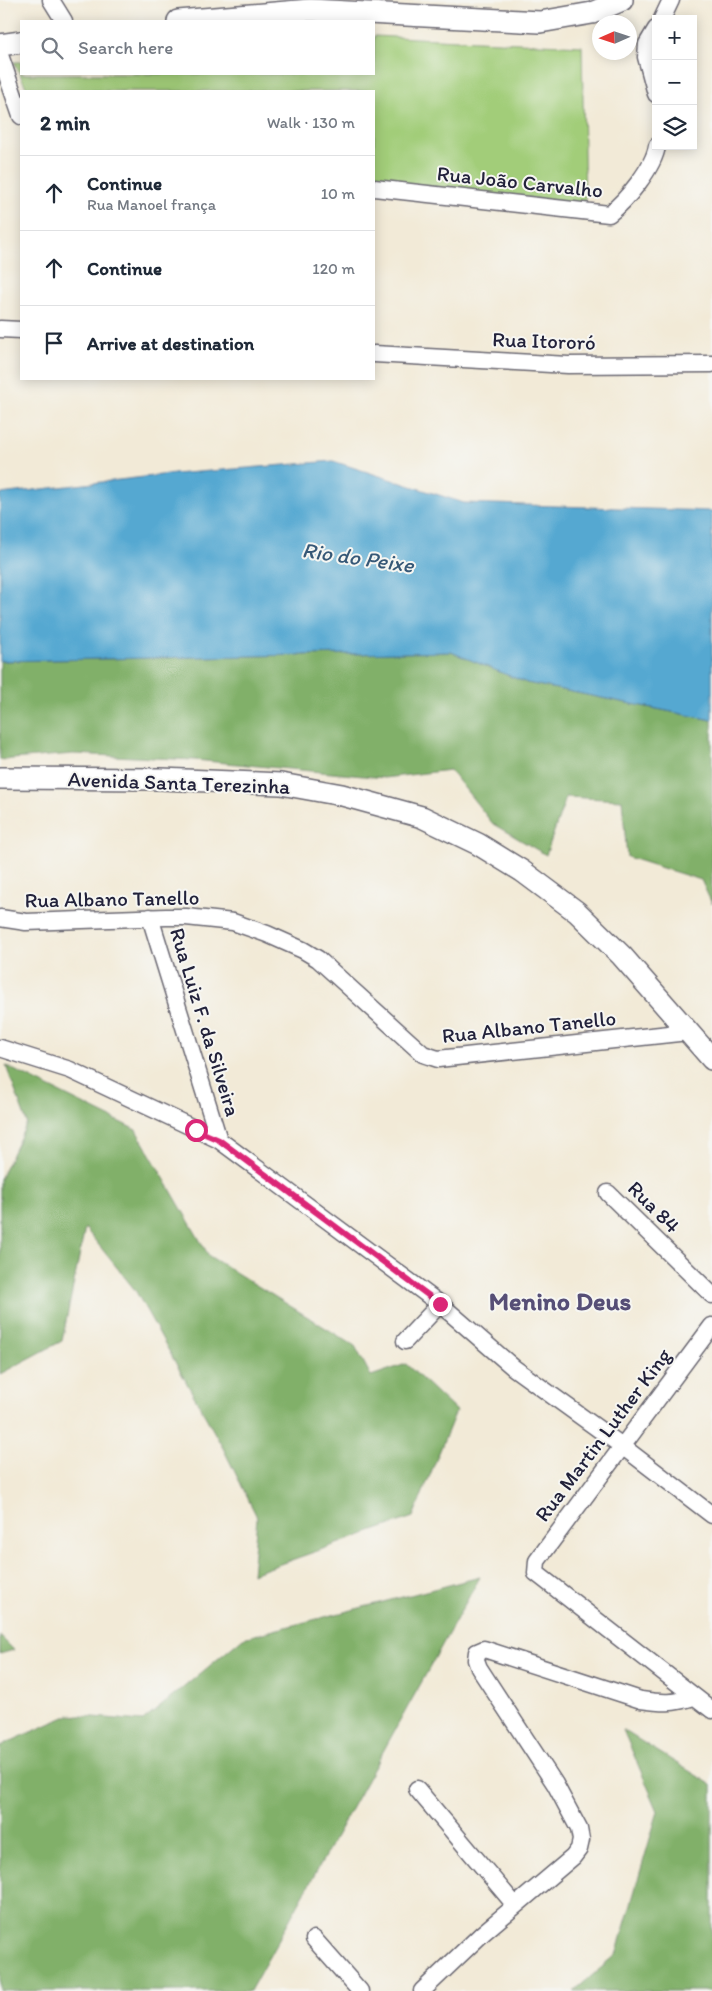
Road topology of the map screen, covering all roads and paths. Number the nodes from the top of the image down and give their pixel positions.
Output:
1 (51, 0) edge
2 (622, 0) edge
3 (672, 0) edge
4 (664, 15) edge
5 (63, 20) edge
6 (190, 20) edge
7 (652, 37) edge
8 (20, 42) edge
9 (0, 45) edge
10 (0, 55) edge
11 (652, 79) edge
12 (20, 113) edge
13 (656, 150) edge
14 (375, 188) edge
15 (0, 329) edge
16 (20, 330) edge
17 (375, 354) edge
18 (712, 364) edge
19 (0, 778) edge
20 (150, 917) junction
21 (0, 918) edge
22 (688, 1032) junction
23 (0, 1048) edge
24 (712, 1058) edge
25 (219, 1140) junction
26 (608, 1193) dead end
27 (712, 1295) edge
28 (440, 1304) junction
29 (712, 1326) edge
30 (405, 1341) dead end
31 (622, 1446) junction
32 (712, 1515) edge
33 (694, 1697) junction
34 (712, 1710) edge
35 (417, 1789) dead end
36 (515, 1905) junction
37 (314, 1939) dead end
38 (360, 1991) edge
39 (422, 1991) edge

1 - 5 street
2 - 6 main road
3 - 4 street
7 - 11 street
8 - 9 main road
10 - 12 street
13 - 14 street, Rua João Carvalho
15 - 16 street
17 - 18 street, Rua Itororó
19 - 22 main road, Avenida Santa Terezinha
20 - 21 street, Rua Albano Tanello
20 - 22 street, Rua Albano Tanello
20 - 25 street, Rua Luiz F. da Silveira
22 - 24 main road, Avenida Santa Terezinha
23 - 25 street
25 - 28 street
26 - 27 street, Rua 84
28 - 30 street
28 - 31 street
29 - 31 street, Rua Martin Luther King
31 - 32 street
31 - 33 street, Rua Martin Luther King
33 - 34 street
33 - 36 street
35 - 36 street
36 - 39 street
37 - 38 street

